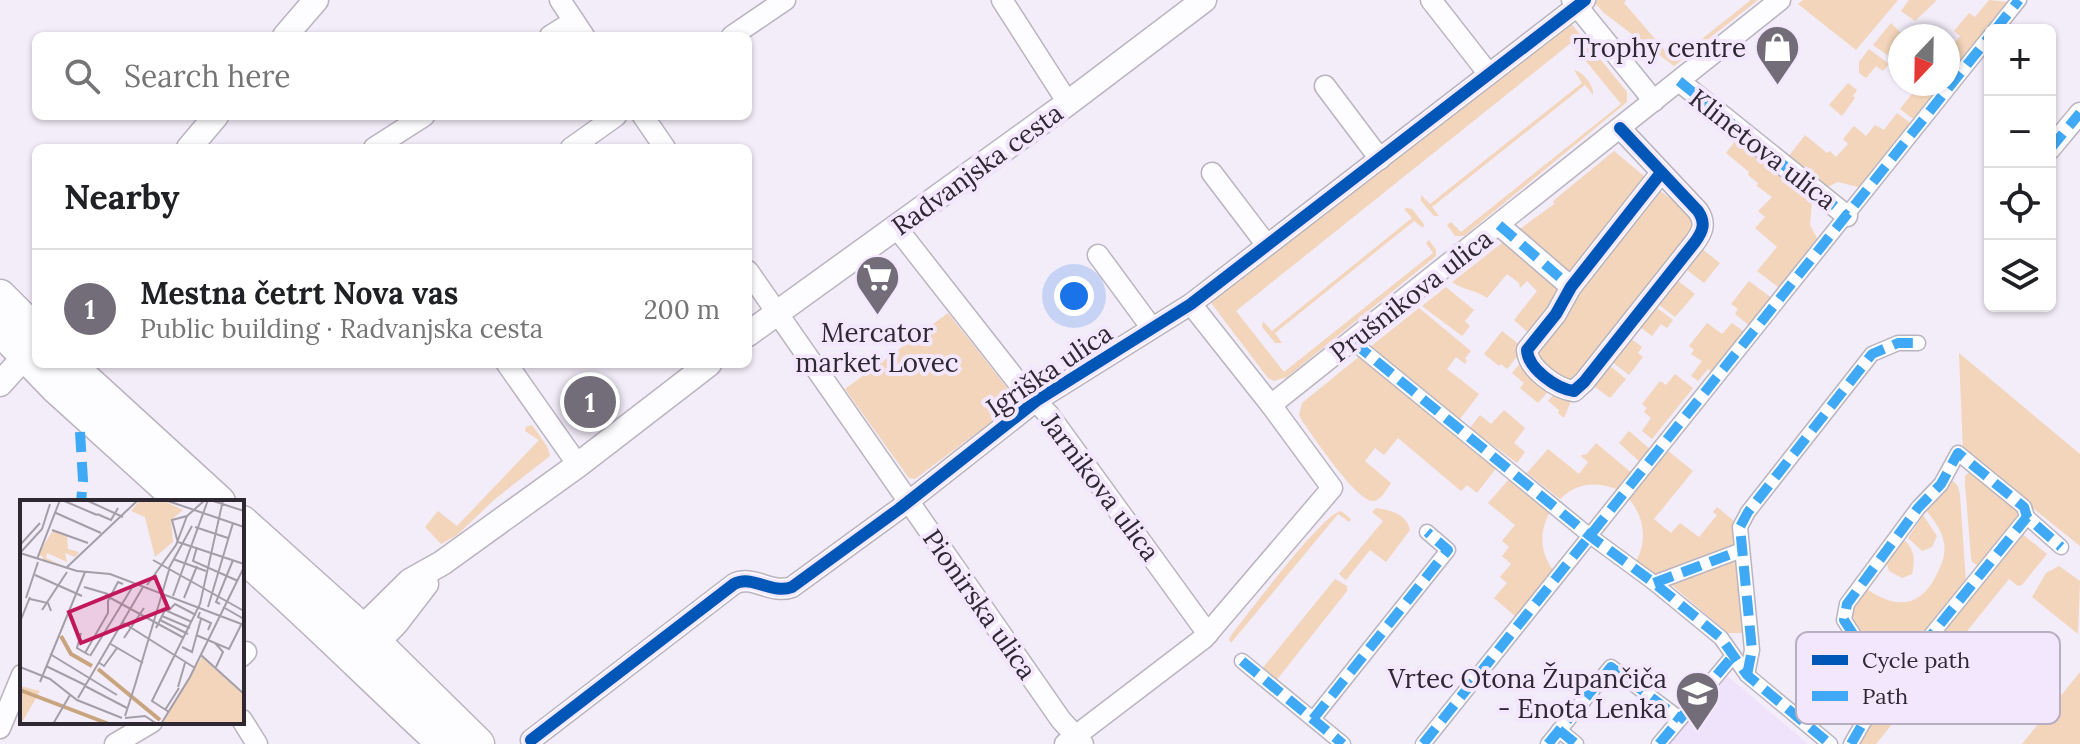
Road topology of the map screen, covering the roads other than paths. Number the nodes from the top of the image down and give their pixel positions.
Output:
1 (316, 0) edge
2 (560, 0) edge
3 (785, 0) edge
4 (1002, 0) edge
5 (1204, 0) edge
6 (1431, 0) edge
7 (1780, 0) edge
8 (2019, 0) edge
9 (1578, 2) edge
10 (2000, 24) edge
11 (579, 29) edge
12 (288, 32) edge
13 (738, 32) edge
14 (1984, 44) edge
15 (1488, 73) junction
16 (1679, 81) junction
17 (1325, 86) dead end
18 (1654, 101) junction
19 (1068, 103) junction
20 (2080, 113) edge
21 (213, 120) edge
22 (418, 120) edge
23 (610, 120) edge
24 (646, 120) edge
25 (1620, 128) junction
26 (2056, 142) edge
27 (192, 144) edge
28 (380, 144) edge
29 (577, 144) edge
30 (662, 144) edge
31 (1380, 159) junction
32 (1212, 173) dead end
33 (1660, 174) junction
34 (1847, 216) junction
35 (1499, 225) junction
36 (896, 227) junction
37 (1266, 244) junction
38 (1098, 255) dead end
39 (752, 277) edge
40 (1571, 287) junction
41 (1191, 304) junction
42 (777, 314) junction
43 (1151, 327) junction
44 (18, 328) edge
45 (752, 331) edge
46 (1353, 342) junction
47 (32, 343) edge
48 (1918, 343) dead end
49 (56, 368) edge
50 (72, 368) edge
51 (510, 368) edge
52 (704, 368) edge
53 (0, 384) edge
54 (1036, 401) junction
55 (1271, 405) junction
56 (578, 465) junction
57 (181, 500) edge
58 (217, 500) edge
59 (908, 501) junction
60 (2027, 517) junction
61 (244, 524) edge
62 (1427, 532) dead end
63 (1590, 536) junction
64 (2061, 547) dead end
65 (1742, 550) junction
66 (244, 557) edge
67 (1654, 583) junction
68 (1852, 632) edge
69 (1934, 632) edge
70 (1206, 636) junction
71 (360, 645) junction
72 (1732, 657) junction
73 (1242, 661) dead end
74 (1747, 675) junction
75 (20, 680) edge
76 (1796, 716) edge
77 (1313, 719) junction
78 (1680, 719) junction
79 (244, 723) edge
80 (149, 724) edge
81 (1806, 724) edge
82 (1862, 724) edge
83 (0, 728) edge
84 (1559, 730) junction
85 (531, 740) dead end
86 (1074, 741) edge
87 (115, 744) edge
88 (257, 744) edge
89 (444, 744) edge
90 (478, 744) edge
91 (1343, 744) edge
92 (1423, 744) edge
93 (1548, 744) edge
94 (1576, 744) edge
95 (1659, 744) edge
96 (1830, 744) edge
97 (1851, 744) edge

1 - 12 street
2 - 11 street
3 - 13 street
4 - 19 street
5 - 19 street, Radvanjska cesta
6 - 15 street
7 - 16 street, Prušnikova ulica
8 - 10 street
9 - 15 street, Igriška ulica
9 - 18 street, Klinetova ulica
14 - 34 street
15 - 31 street, Igriška ulica
16 - 18 street, Prušnikova ulica
16 - 34 street, Klinetova ulica
17 - 31 street
18 - 25 street, Prušnikova ulica
19 - 36 street, Radvanjska cesta
20 - 26 street
21 - 27 street
22 - 28 street
23 - 29 street
24 - 30 street
25 - 33 street
25 - 35 street, Prušnikova ulica
31 - 37 street, Igriška ulica
32 - 37 street
33 - 40 street
33 - 40 street
34 - 63 street
35 - 40 street
35 - 46 street, Prušnikova ulica
36 - 42 street, Radvanjska cesta
36 - 54 street, Jarnikova ulica
37 - 41 street, Igriška ulica
38 - 43 street, Igriška ulica
39 - 42 street, Pionirska ulica
41 - 43 street, Igriška ulica
41 - 55 street
42 - 45 street, Radvanjska cesta
42 - 59 street, Pionirska ulica
43 - 54 street, Igriška ulica
44 - 47 main road
44 - 53 street
46 - 55 street, Prušnikova ulica
46 - 63 street
48 - 65 street
49 - 57 main road
50 - 58 main road
51 - 56 street
52 - 56 street
54 - 59 street, Igriška ulica
54 - 70 street, Jarnikova ulica
55 - 70 street
56 - 71 street
59 - 85 street, Igriška ulica
59 - 86 street, Pionirska ulica
60 - 64 street
60 - 68 street
60 - 69 street
61 - 71 main road
62 - 77 street
63 - 67 street
63 - 92 street
65 - 67 street
65 - 74 street
66 - 71 main road
67 - 72 street
70 - 86 street
71 - 89 main road
71 - 90 main road
72 - 74 street
72 - 78 street
73 - 77 street
74 - 76 street
75 - 83 street
77 - 91 street
78 - 84 street
78 - 95 street
79 - 88 street
80 - 87 street
81 - 96 street
82 - 97 street
84 - 93 street
84 - 94 street

